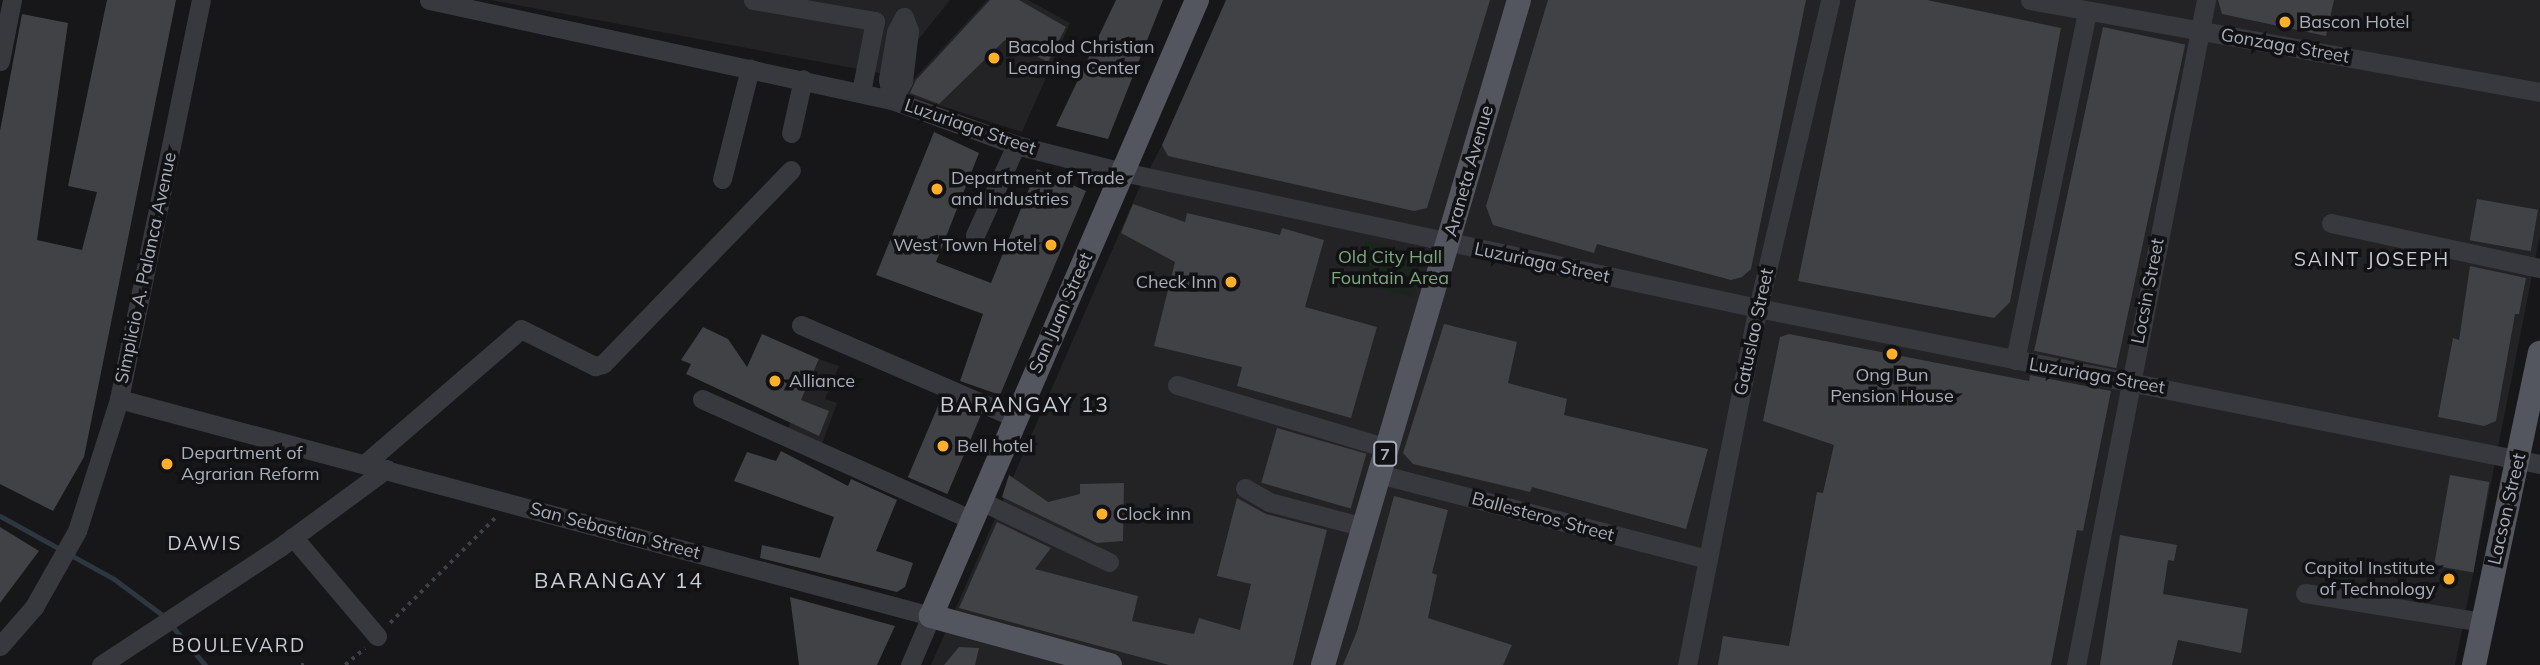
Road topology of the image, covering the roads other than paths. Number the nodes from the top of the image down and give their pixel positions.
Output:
1 (12, 0) edge
2 (201, 0) edge
3 (429, 0) edge
4 (753, 0) edge
5 (1197, 0) edge
6 (1519, 0) edge
7 (1830, 0) edge
8 (2030, 0) edge
9 (2206, 0) edge
10 (905, 8) edge
11 (2087, 12) junction
12 (2200, 31) junction
13 (0, 61) edge
14 (750, 68) junction
15 (803, 79) junction
16 (861, 92) junction
17 (2540, 92) edge
18 (892, 100) junction
19 (792, 133) dead end
20 (1016, 145) junction
21 (792, 170) dead end
22 (1123, 172) junction
23 (722, 179) dead end
24 (2331, 223) dead end
25 (975, 235) dead end
26 (1448, 243) junction
27 (2540, 268) edge
28 (1758, 308) junction
29 (801, 325) dead end
30 (2540, 353) edge
31 (2015, 360) junction
32 (2130, 381) junction
33 (1177, 385) dead end
34 (119, 399) junction
35 (702, 399) dead end
36 (1014, 417) junction
37 (1387, 447) junction
38 (2529, 462) edge
39 (376, 465) junction
40 (1379, 474) junction
41 (1245, 488) dead end
42 (975, 509) junction
43 (1364, 527) junction
44 (293, 537) junction
45 (1707, 559) junction
46 (1109, 562) dead end
47 (2305, 593) dead end
48 (931, 616) junction
49 (2482, 622) junction
50 (377, 636) road end
51 (0, 646) edge
52 (101, 665) edge
53 (910, 665) edge
54 (1110, 665) edge
55 (1323, 665) edge
56 (1687, 665) edge
57 (2076, 665) edge
58 (2473, 665) edge

1 - 13 street
2 - 34 street, Simplicio A. Palanca Avenue
3 - 14 street, Luzuriaga Street
4 - 16 street
5 - 22 main road, San Juan Street
6 - 26 main road, Araneta Avenue / 7
7 - 28 street, Gatuslao Street
8 - 11 street, Gonzaga Street
9 - 12 street, Locsin Street
10 - 18 street
11 - 12 street, Gonzaga Street
11 - 31 street
12 - 17 street, Gonzaga Street
12 - 32 street, Locsin Street
14 - 15 street, Luzuriaga Street
14 - 23 street
15 - 16 street, Luzuriaga Street
15 - 19 street
16 - 18 street, Luzuriaga Street
18 - 20 street, Luzuriaga Street
20 - 22 street, Luzuriaga Street
20 - 25 street
21 - 39 street
22 - 26 street, Luzuriaga Street
22 - 36 main road, San Juan Street
24 - 27 street
26 - 28 street, Luzuriaga Street
26 - 37 main road, Araneta Avenue / 7
28 - 31 street, Luzuriaga Street
28 - 45 street, Gatuslao Street
29 - 36 street
30 - 38 main road, Lacson Street
31 - 32 street, Luzuriaga Street
32 - 38 street, Luzuriaga Street
32 - 57 street, Locsin Street
33 - 37 street
34 - 39 street, San Sebastian Street
34 - 51 street, Simplicio A. Palanca Avenue
35 - 42 street
36 - 42 main road, San Juan Street
37 - 40 main road, Araneta Avenue / 7
38 - 49 main road, Lacson Street
39 - 44 street
39 - 48 street, San Sebastian Street
40 - 43 main road, Araneta Avenue / 7
40 - 45 street, Ballesteros Street
41 - 43 street
42 - 46 street
42 - 48 main road, San Juan Street
43 - 55 main road, Araneta Avenue / 7
44 - 50 street
44 - 52 street
45 - 56 street, Gatuslao Street
47 - 49 street
48 - 53 street, San Juan Street
48 - 54 main road, San Sebastian Street
49 - 58 main road, Lacson Street

